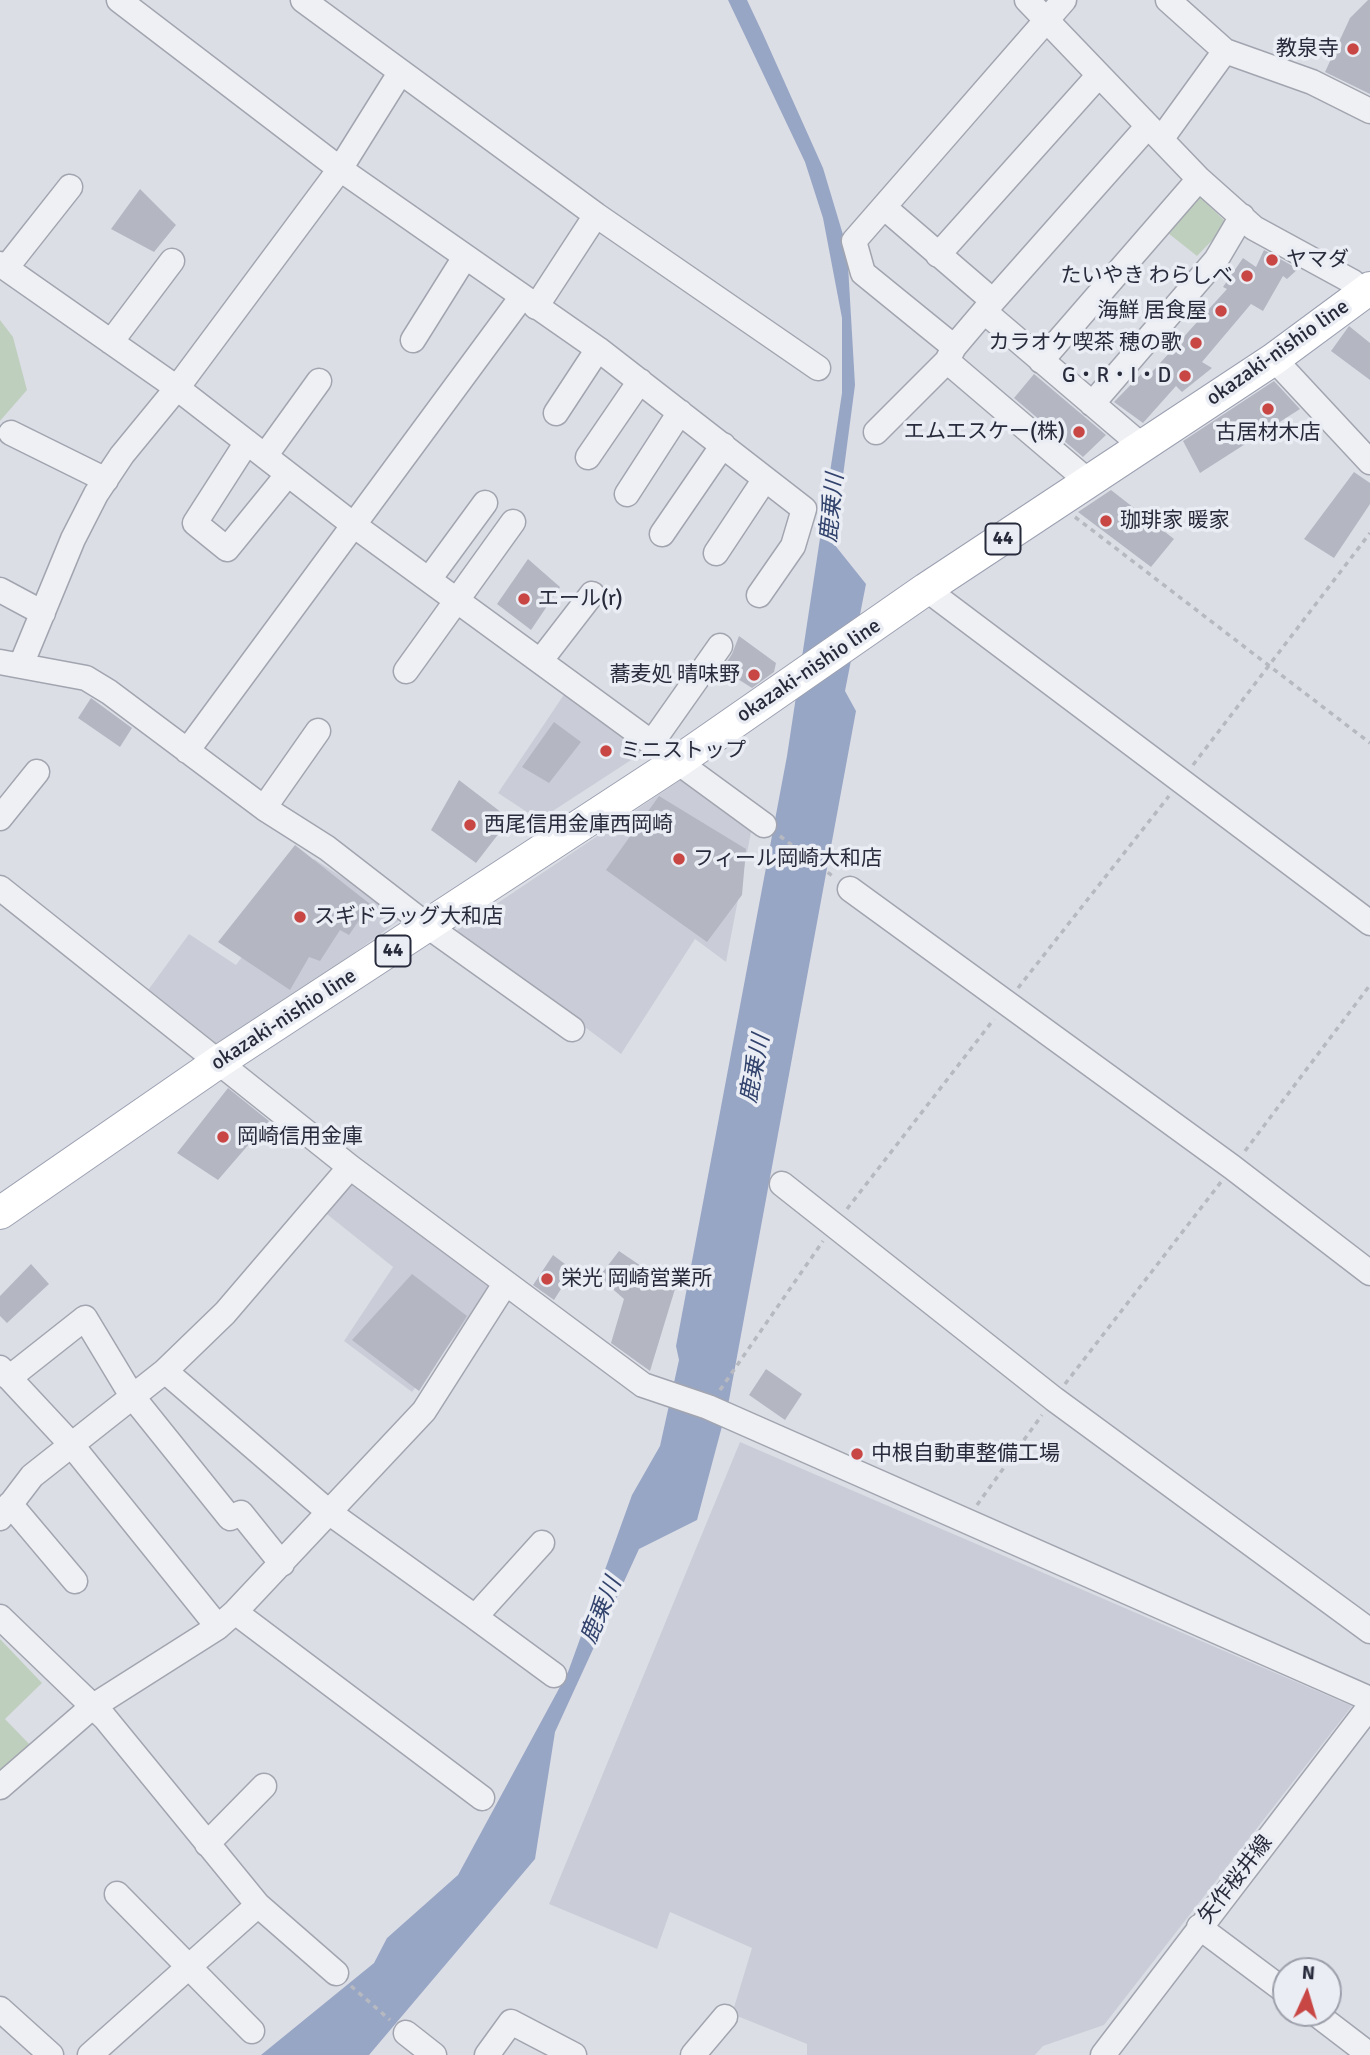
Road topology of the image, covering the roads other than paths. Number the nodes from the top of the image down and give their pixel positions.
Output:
1 (119, 0) edge
2 (303, 0) edge
3 (1027, 0) edge
4 (1064, 0) edge
5 (1168, 0) edge
6 (1047, 21) junction
7 (1225, 51) junction
8 (400, 72) junction
9 (1099, 75) junction
10 (1370, 111) edge
11 (1155, 132) junction
12 (340, 169) junction
13 (1199, 179) junction
14 (70, 187) dead end
15 (885, 208) junction
16 (596, 215) junction
17 (1241, 216) junction
18 (939, 256) junction
19 (465, 257) junction
20 (172, 261) dead end
21 (3, 266) edge
22 (1366, 291) edge
23 (528, 302) junction
24 (990, 307) junction
25 (413, 340) dead end
26 (111, 342) junction
27 (598, 349) junction
28 (951, 354) junction
29 (1274, 359) junction
30 (1041, 361) junction
31 (818, 368) dead end
32 (319, 381) dead end
33 (639, 381) junction
34 (177, 388) junction
35 (1092, 404) junction
36 (680, 412) junction
37 (556, 413) dead end
38 (876, 432) dead end
39 (11, 433) dead end
40 (723, 446) junction
41 (1142, 446) junction
42 (256, 449) junction
43 (588, 457) dead end
44 (1370, 462) edge
45 (288, 474) junction
46 (765, 479) junction
47 (106, 480) junction
48 (1089, 482) junction
49 (627, 494) dead end
50 (485, 503) dead end
51 (513, 522) dead end
52 (355, 526) junction
53 (662, 534) dead end
54 (716, 553) dead end
55 (430, 578) junction
56 (926, 589) junction
57 (0, 590) edge
58 (592, 594) dead end
59 (759, 595) dead end
60 (457, 598) junction
61 (43, 613) junction
62 (720, 646) dead end
63 (541, 660) junction
64 (11, 663) edge
65 (406, 671) dead end
66 (318, 731) dead end
67 (653, 740) junction
68 (187, 751) junction
69 (680, 761) junction
70 (37, 772) dead end
71 (264, 808) junction
72 (0, 818) edge
73 (764, 825) road end
74 (0, 888) edge
75 (850, 889) road end
76 (1370, 923) edge
77 (429, 927) junction
78 (572, 1029) dead end
79 (220, 1061) junction
80 (350, 1167) junction
81 (782, 1184) dead end
82 (0, 1213) edge
83 (1370, 1273) edge
84 (505, 1284) junction
85 (165, 1371) junction
86 (5, 1373) edge
87 (132, 1396) junction
88 (69, 1443) junction
89 (5, 1511) edge
90 (330, 1513) junction
91 (542, 1543) dead end
92 (282, 1564) junction
93 (75, 1581) dead end
94 (0, 1617) edge
95 (475, 1617) junction
96 (227, 1620) junction
97 (1370, 1631) edge
98 (554, 1675) dead end
99 (1370, 1699) edge
100 (1370, 1706) edge
101 (92, 1707) junction
102 (264, 1786) dead end
103 (0, 1787) edge
104 (482, 1798) dead end
105 (208, 1844) junction
106 (117, 1894) dead end
107 (258, 1905) junction
108 (1199, 1927) junction
109 (186, 1967) junction
110 (336, 1973) road end
111 (1272, 1982) edge
112 (0, 2009) edge
113 (724, 2017) dead end
114 (1334, 2027) edge
115 (253, 2031) dead end
116 (406, 2033) road end
117 (1370, 2054) edge
118 (51, 2055) edge
119 (90, 2055) edge
120 (435, 2055) edge
121 (487, 2055) edge
122 (574, 2055) edge
123 (693, 2055) edge
124 (1103, 2055) edge

1 - 12 street
2 - 8 street
3 - 6 street
4 - 6 street
5 - 7 street
6 - 9 street
6 - 15 street
7 - 10 street
7 - 11 street
8 - 12 street
8 - 16 street
9 - 11 street
9 - 18 street
11 - 13 street
11 - 24 street
12 - 19 street
12 - 34 street
13 - 17 street
13 - 30 street
14 - 21 street
15 - 18 street
15 - 28 street
16 - 23 street
16 - 31 street
17 - 22 street
17 - 35 street
18 - 24 street
19 - 23 street
19 - 25 street
20 - 26 street
21 - 26 street
22 - 29 main road, okazaki-nishio line / 44
23 - 27 street
23 - 52 street
24 - 28 street
24 - 30 street
26 - 34 street
27 - 33 street
27 - 37 street
28 - 38 street
28 - 48 street
29 - 41 main road, okazaki-nishio line / 44
29 - 44 street
30 - 35 street
32 - 42 street
33 - 36 street
33 - 43 street
34 - 42 street
34 - 47 street
35 - 41 street
36 - 40 street
36 - 49 street
39 - 47 street
40 - 46 street
40 - 53 street
41 - 48 main road, okazaki-nishio line / 44
42 - 45 street
42 - 45 street
45 - 52 street
46 - 54 street
46 - 59 street
47 - 61 street
48 - 56 main road, okazaki-nishio line / 44
50 - 55 street
51 - 60 street
52 - 55 street
52 - 68 street
55 - 60 street
56 - 69 main road, okazaki-nishio line / 44
56 - 76 street
57 - 61 street
58 - 63 street
60 - 63 street
60 - 65 street
61 - 64 street
62 - 67 street
63 - 67 street
64 - 68 street
66 - 71 street
67 - 69 street
68 - 71 street
69 - 73 street
69 - 77 main road, okazaki-nishio line / 44
70 - 72 street
71 - 77 street
74 - 79 street
75 - 83 street
77 - 78 street
77 - 79 main road, okazaki-nishio line / 44
79 - 80 street
79 - 82 main road, okazaki-nishio line / 44
80 - 84 street
80 - 85 street
81 - 97 street
84 - 90 street
84 - 99 street
85 - 87 street
85 - 90 street
86 - 87 street
86 - 88 street
87 - 88 street
87 - 92 street
88 - 89 street
88 - 96 street
89 - 93 street
90 - 92 street
90 - 95 street
91 - 95 street
92 - 96 street
94 - 101 street
95 - 98 street
96 - 101 street
96 - 104 street
100 - 108 street, 矢作桜井線
101 - 103 street
101 - 105 street
102 - 105 street
105 - 107 street
106 - 109 street
107 - 109 street
107 - 110 street
108 - 111 street
108 - 124 street, 矢作桜井線
109 - 115 street
109 - 119 street
112 - 118 street
113 - 123 street
114 - 117 street
116 - 120 street
121 - 122 street

